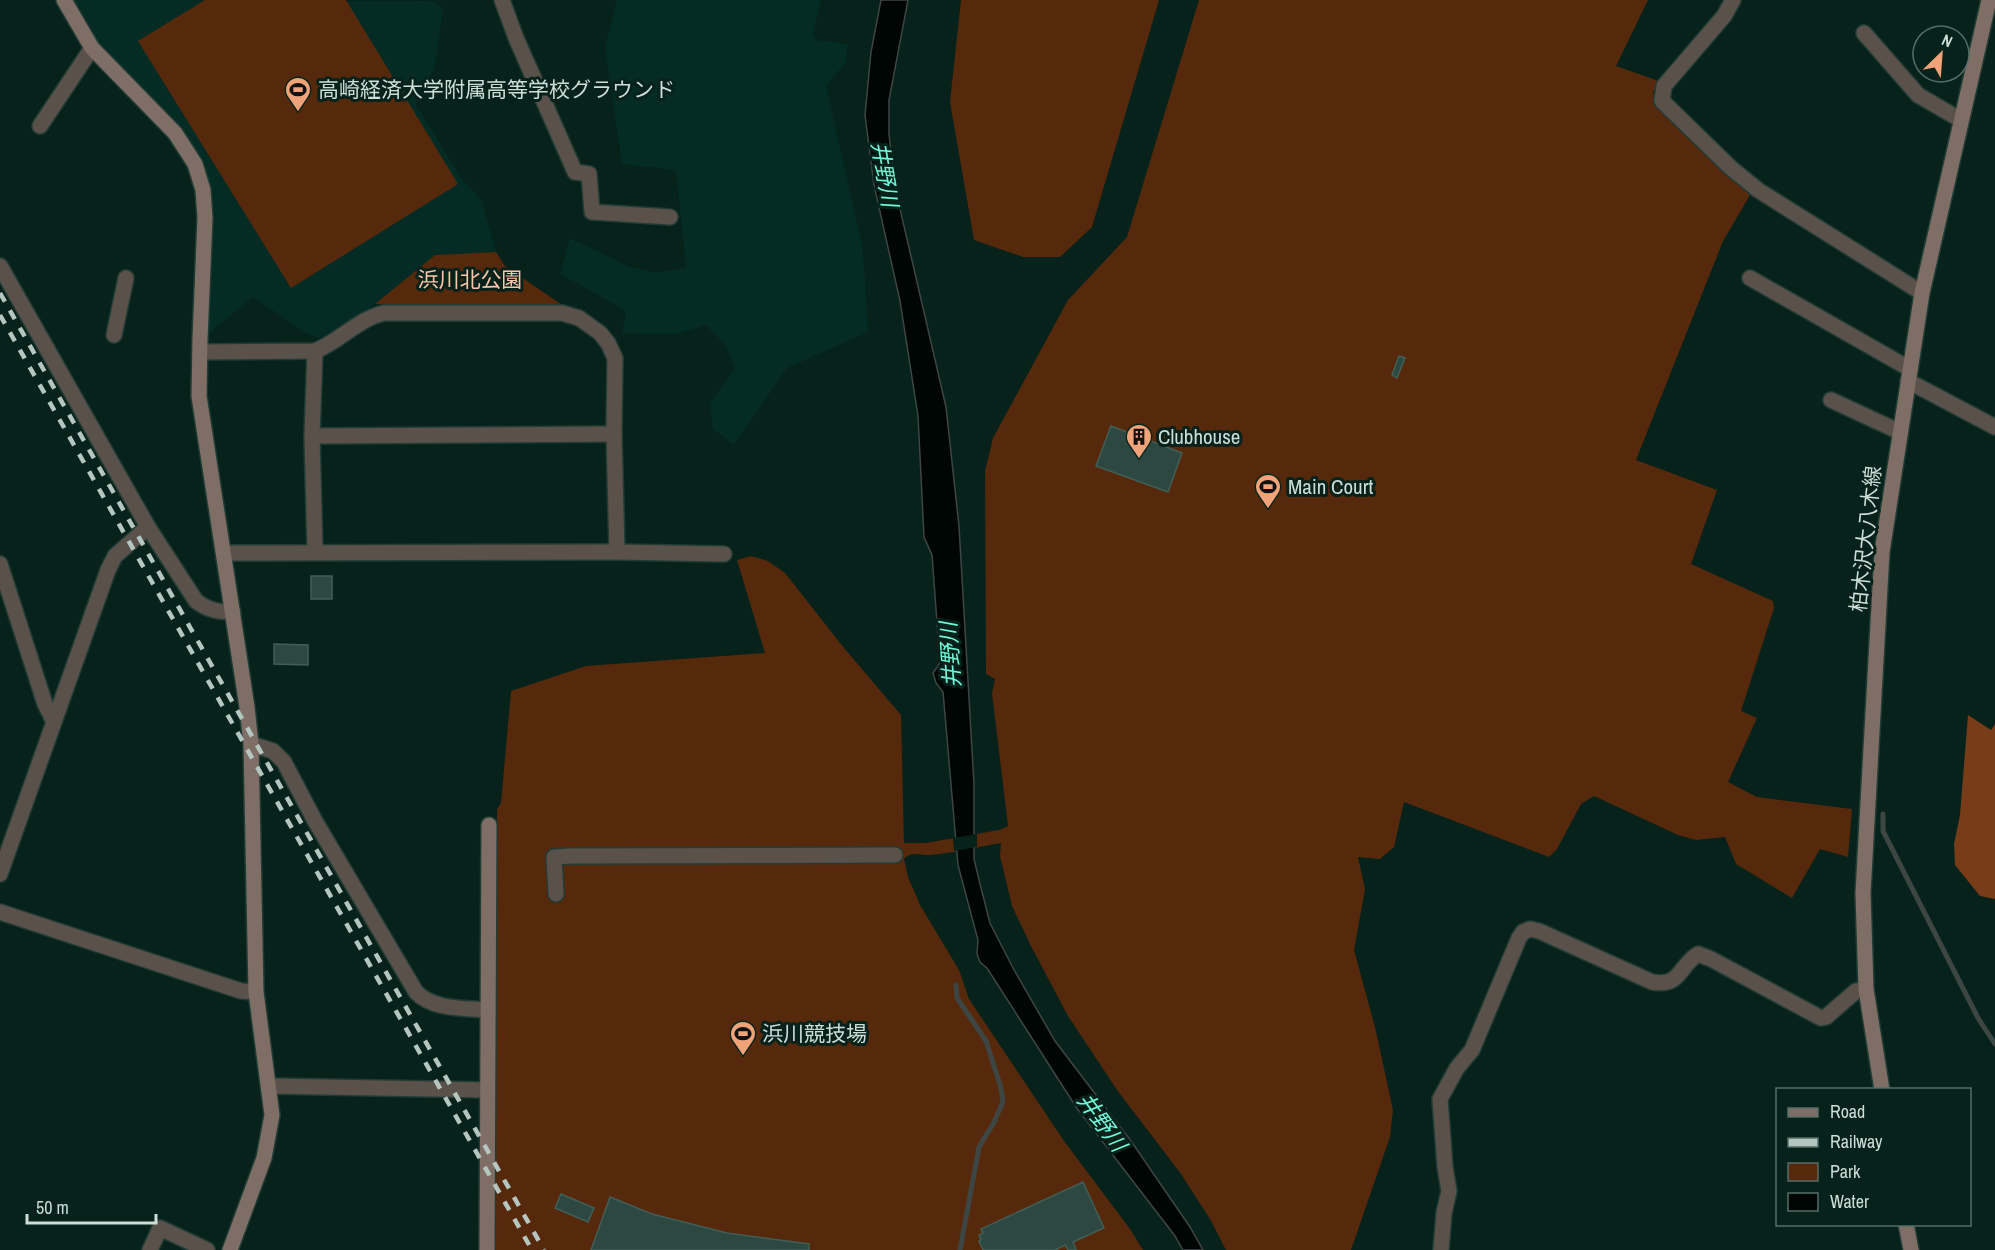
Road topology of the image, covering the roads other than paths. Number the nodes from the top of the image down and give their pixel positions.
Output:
1 (64, 0) edge
2 (502, 0) edge
3 (1732, 0) edge
4 (1989, 0) edge
5 (1864, 33) dead end
6 (92, 48) junction
7 (1961, 120) junction
8 (40, 126) dead end
9 (670, 216) dead end
10 (0, 266) edge
11 (126, 278) dead end
12 (1750, 278) dead end
13 (1922, 293) junction
14 (114, 335) dead end
15 (315, 351) junction
16 (201, 352) junction
17 (1909, 375) junction
18 (1831, 400) dead end
19 (1995, 427) edge
20 (1900, 432) junction
21 (614, 434) junction
22 (312, 436) junction
23 (148, 527) junction
24 (315, 551) junction
25 (617, 552) junction
26 (224, 553) junction
27 (724, 554) dead end
28 (0, 564) edge
29 (232, 612) junction
30 (54, 722) junction
31 (251, 744) junction
32 (489, 825) dead end
33 (895, 855) dead end
34 (0, 873) edge
35 (556, 894) dead end
36 (0, 912) edge
37 (1866, 989) junction
38 (256, 993) junction
39 (488, 1010) junction
40 (269, 1086) junction
41 (1881, 1088) edge
42 (488, 1090) junction
43 (1906, 1226) edge
44 (150, 1250) edge
45 (207, 1250) edge
46 (230, 1250) edge
47 (487, 1250) edge
48 (1441, 1250) edge
49 (1911, 1250) edge

1 - 6 street
2 - 9 street
3 - 13 street
4 - 7 street, 柏木沢大八木線
5 - 7 street
6 - 8 street
6 - 16 street
7 - 13 street, 柏木沢大八木線
10 - 23 street
11 - 14 street
12 - 17 street
13 - 17 street, 柏木沢大八木線
15 - 16 street
15 - 21 street
15 - 22 street
16 - 26 street
17 - 19 street
17 - 20 street, 柏木沢大八木線
18 - 20 street
20 - 37 street, 柏木沢大八木線
21 - 22 street
21 - 25 street
22 - 24 street
23 - 29 street
23 - 30 street
24 - 25 street
24 - 26 street
25 - 27 street
26 - 29 street
28 - 30 street
29 - 31 street
30 - 34 street
31 - 38 street
31 - 39 street
32 - 39 street
33 - 35 street
36 - 38 street
37 - 41 street, 柏木沢大八木線
37 - 48 street
38 - 40 street
39 - 42 street
40 - 42 street
40 - 46 street
42 - 47 street
43 - 49 street
44 - 45 street

